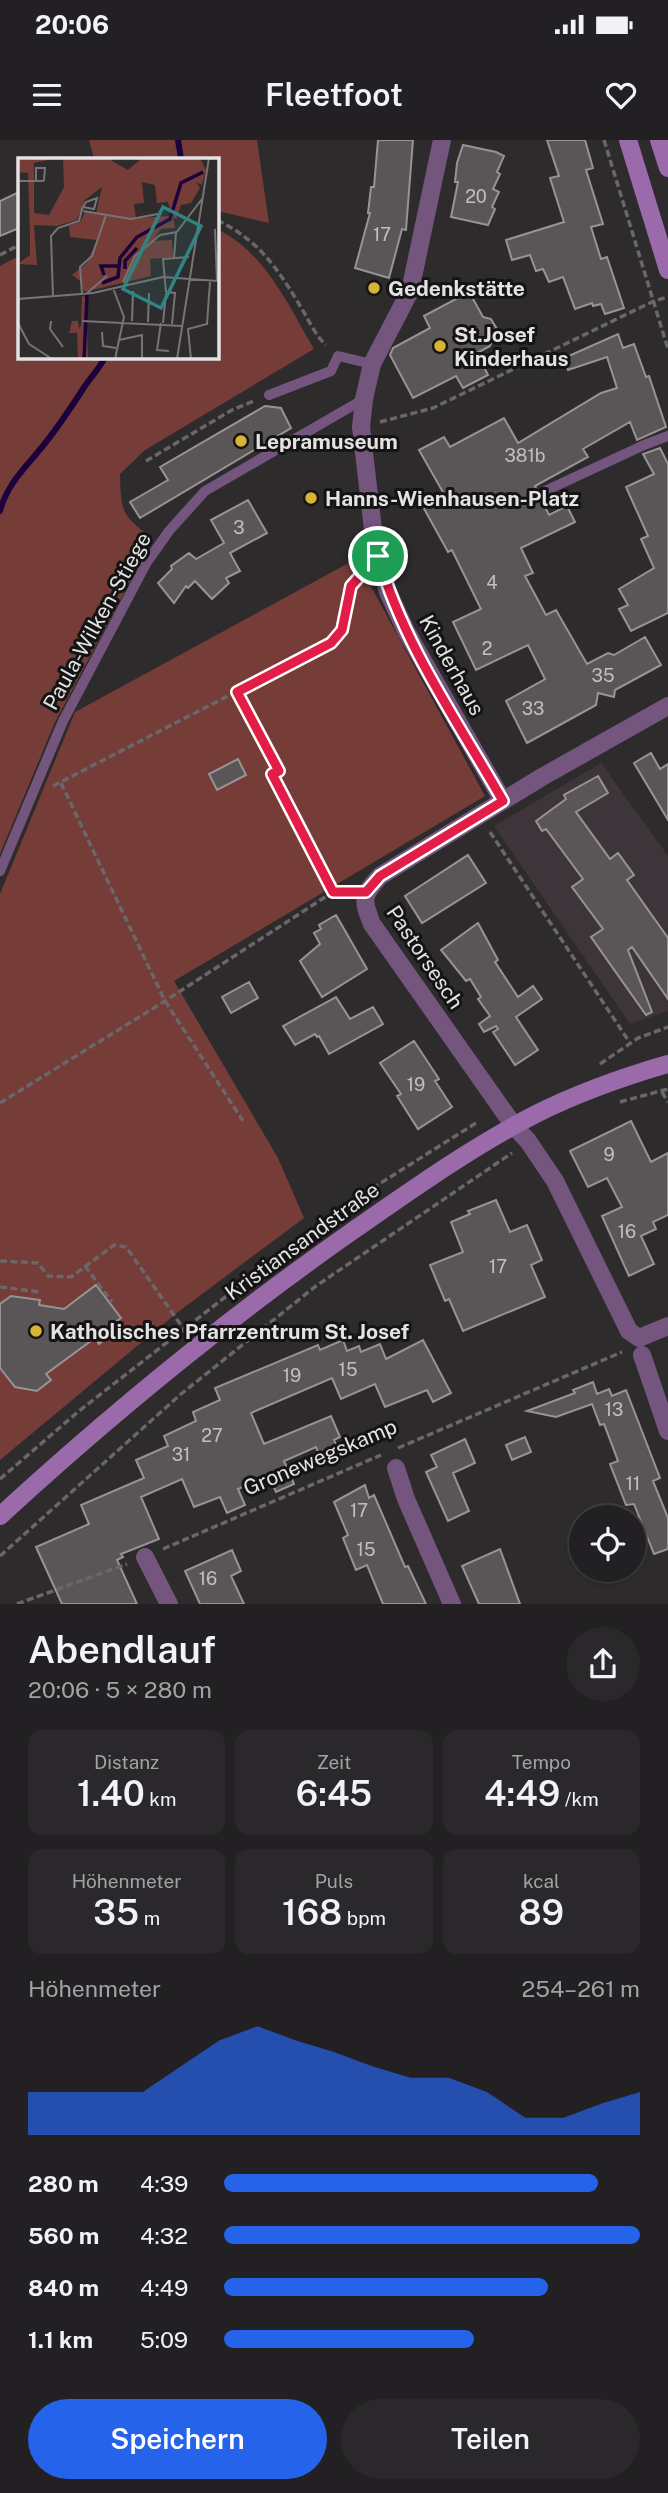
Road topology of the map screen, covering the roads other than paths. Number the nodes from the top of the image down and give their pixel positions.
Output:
1 (442, 140) edge
2 (628, 140) edge
3 (659, 140) edge
4 (668, 168) edge
5 (668, 270) edge
6 (372, 364) junction
7 (269, 395) road end
8 (364, 399) junction
9 (668, 436) edge
10 (545, 491) dead end
11 (668, 706) edge
12 (503, 801) junction
13 (0, 871) edge
14 (668, 1064) edge
15 (514, 1126) junction
16 (668, 1326) edge
17 (640, 1346) junction
18 (668, 1431) edge
19 (396, 1468) dead end
20 (0, 1516) edge
21 (145, 1557) road end
22 (169, 1604) edge
23 (452, 1604) edge

1 - 6 street, Kinderhaus
2 - 5 street
3 - 4 street
6 - 7 lane
6 - 8 street, Kinderhaus
8 - 12 street, Kinderhaus
8 - 13 lane, Paula-Wilken-Stiege
9 - 10 lane
11 - 12 street, Pastorsesch
12 - 15 street, Pastorsesch
14 - 15 street, Kristiansandstraße
15 - 17 street, Pastorsesch
15 - 20 street, Kristiansandstraße
16 - 17 street
17 - 18 street, Pastorsesch
19 - 23 street, Gronewegskamp
21 - 22 street

